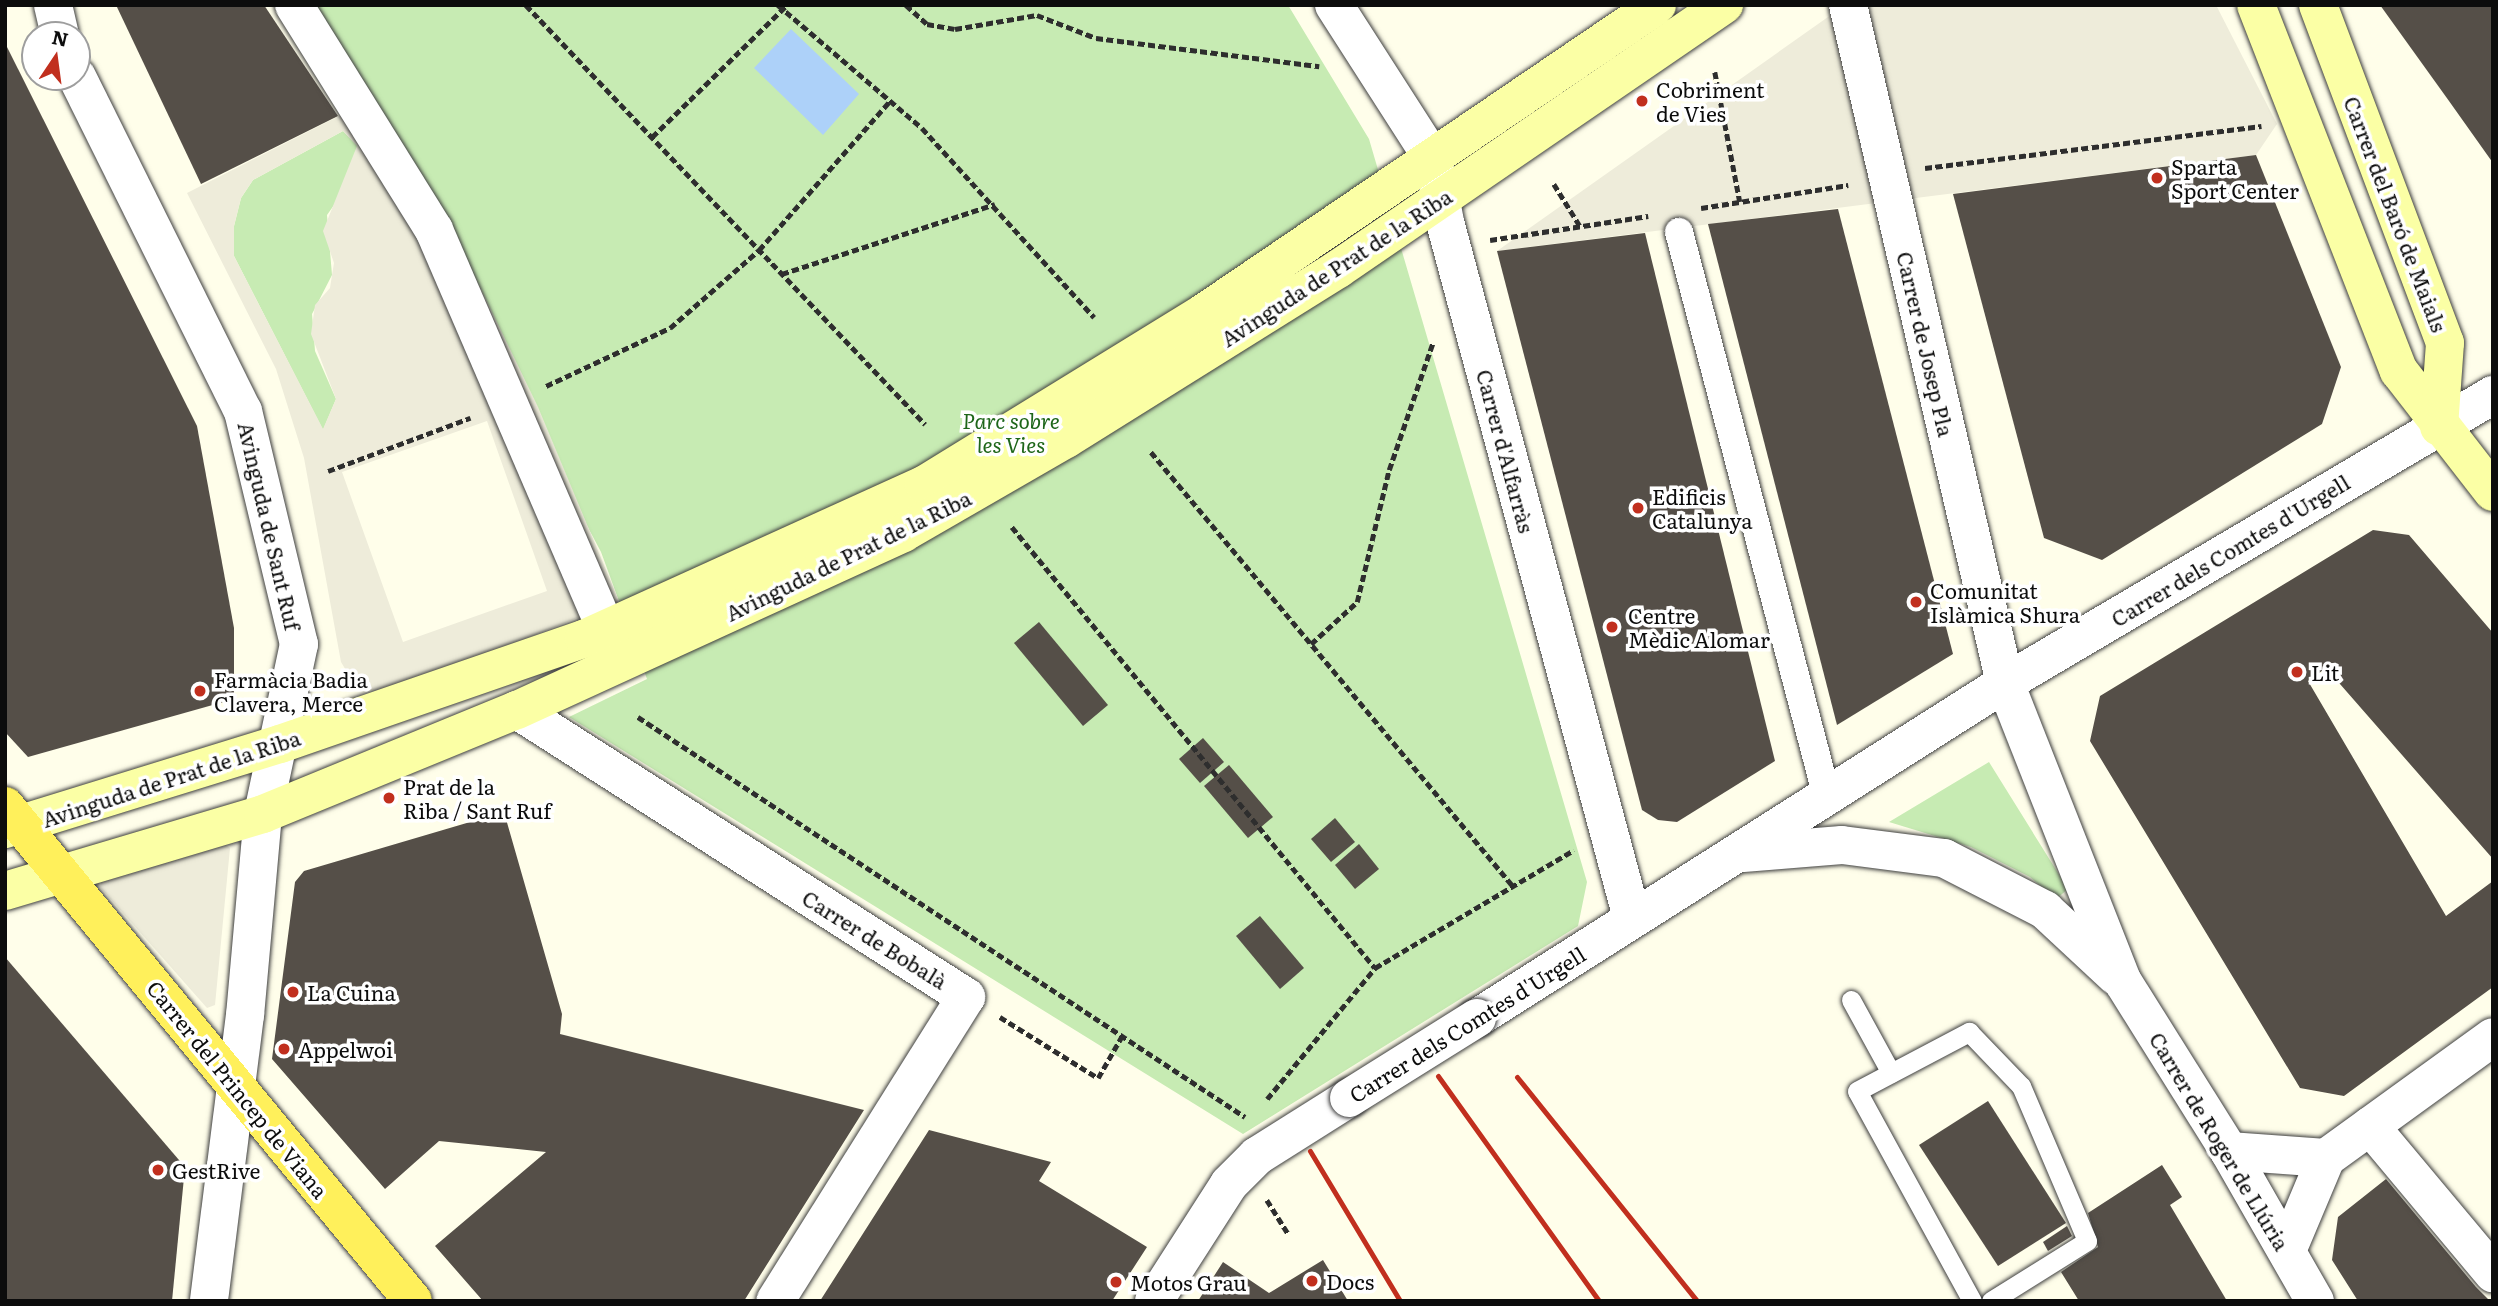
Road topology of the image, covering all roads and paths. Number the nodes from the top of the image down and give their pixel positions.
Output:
1 (294, 5) edge
2 (526, 5) edge
3 (906, 5) edge
4 (1334, 5) edge
5 (1657, 5) edge
6 (1724, 5) edge
7 (1848, 5) edge
8 (2256, 5) edge
9 (2318, 5) edge
10 (783, 7) edge
11 (1319, 66) dead end
12 (1715, 72) dead end
13 (83, 91) edge
14 (890, 101) junction
15 (2301, 122) junction
16 (652, 137) junction
17 (1433, 159) junction
18 (1914, 170) dead end
19 (1553, 184) dead end
20 (1440, 200) junction
21 (1740, 202) dead end
22 (995, 204) junction
23 (1580, 226) dead end
24 (1679, 232) dead end
25 (759, 250) junction
26 (782, 274) junction
27 (1094, 317) dead end
28 (1436, 334) dead end
29 (2493, 395) edge
30 (511, 402) junction
31 (925, 424) dead end
32 (2439, 427) junction
33 (1151, 452) dead end
34 (328, 471) dead end
35 (2493, 492) edge
36 (1012, 527) dead end
37 (606, 629) junction
38 (1311, 645) junction
39 (2006, 683) junction
40 (517, 710) junction
41 (639, 717) dead end
42 (280, 744) junction
43 (1827, 797) junction
44 (263, 814) junction
45 (11, 820) edge
46 (1582, 845) dead end
47 (1738, 853) junction
48 (64, 876) junction
49 (1513, 886) junction
50 (5, 891) edge
51 (1632, 918) junction
52 (1375, 968) junction
53 (2123, 982) junction
54 (966, 997) junction
55 (1851, 1000) dead end
56 (1122, 1036) junction
57 (2493, 1037) edge
58 (1891, 1073) junction
59 (234, 1089) junction
60 (1258, 1110) dead end
61 (1250, 1120) dead end
62 (2370, 1126) junction
63 (2229, 1152) junction
64 (2326, 1158) junction
65 (1261, 1191) dead end
66 (1289, 1235) dead end
67 (2287, 1251) junction
68 (2493, 1273) edge
69 (2020, 1293) edge
70 (209, 1301) edge
71 (413, 1301) edge
72 (775, 1301) edge
73 (1154, 1301) edge
74 (1972, 1301) edge
75 (1991, 1301) edge
76 (2315, 1301) edge

1 - 30 street
2 - 16 path
3 - 11 path
4 - 17 street, Carrer d'Alfarràs
5 - 17 main road, Avinguda de Prat de la Riba
6 - 20 main road, Avinguda de Prat de la Riba
7 - 39 street, Carrer de Josep Pla
8 - 15 main road
9 - 32 main road, Carrer del Baró de Maials
10 - 14 path
10 - 16 path
12 - 21 path
13 - 42 street, Avinguda de Sant Ruf
14 - 22 path
14 - 25 path
15 - 18 path
15 - 32 main road
16 - 25 path
17 - 20 street, Carrer d'Alfarràs
17 - 37 main road, Avinguda de Prat de la Riba
19 - 23 path
20 - 40 main road, Avinguda de Prat de la Riba
20 - 51 street, Carrer d'Alfarràs
22 - 26 path
22 - 27 path
24 - 43 street
25 - 26 path
25 - 30 path
26 - 31 path
28 - 38 path
29 - 32 street, Carrer dels Comtes d'Urgell
30 - 34 path
30 - 37 street
32 - 35 main road
32 - 39 street, Carrer dels Comtes d'Urgell
33 - 38 path
36 - 52 path
37 - 42 main road, Avinguda de Prat de la Riba
38 - 49 path
39 - 43 street, Carrer dels Comtes d'Urgell
39 - 53 street, Carrer de Roger de Llúria
40 - 44 main road, Avinguda de Prat de la Riba
40 - 54 street, Carrer de Bobalà
41 - 56 path
42 - 44 street, Avinguda de Sant Ruf
42 - 45 main road, Avinguda de Prat de la Riba
43 - 47 street, Carrer dels Comtes d'Urgell
44 - 48 main road, Avinguda de Prat de la Riba
44 - 59 street, Avinguda de Sant Ruf
45 - 48 main road, Carrer del Princep de Viana
46 - 49 path
47 - 51 street, Carrer dels Comtes d'Urgell
47 - 53 street, Carrer de Roger de Llúria
48 - 50 main road, Avinguda de Prat de la Riba
48 - 59 main road, Carrer del Princep de Viana
49 - 52 path
51 - 73 street, Carrer dels Comtes d'Urgell, bridge
52 - 60 path
53 - 63 street, Carrer de Roger de Llúria
54 - 56 path
54 - 72 street, Carrer de Bobalà
55 - 58 lane
56 - 61 path
57 - 62 street
58 - 69 lane
58 - 74 lane
59 - 70 street, Avinguda de Sant Ruf
59 - 71 main road, Carrer del Princep de Viana
62 - 64 street
62 - 68 street
63 - 64 street
63 - 67 street, Carrer de Roger de Llúria
64 - 67 street
65 - 66 path
67 - 76 street, Carrer de Roger de Llúria
69 - 75 lane

